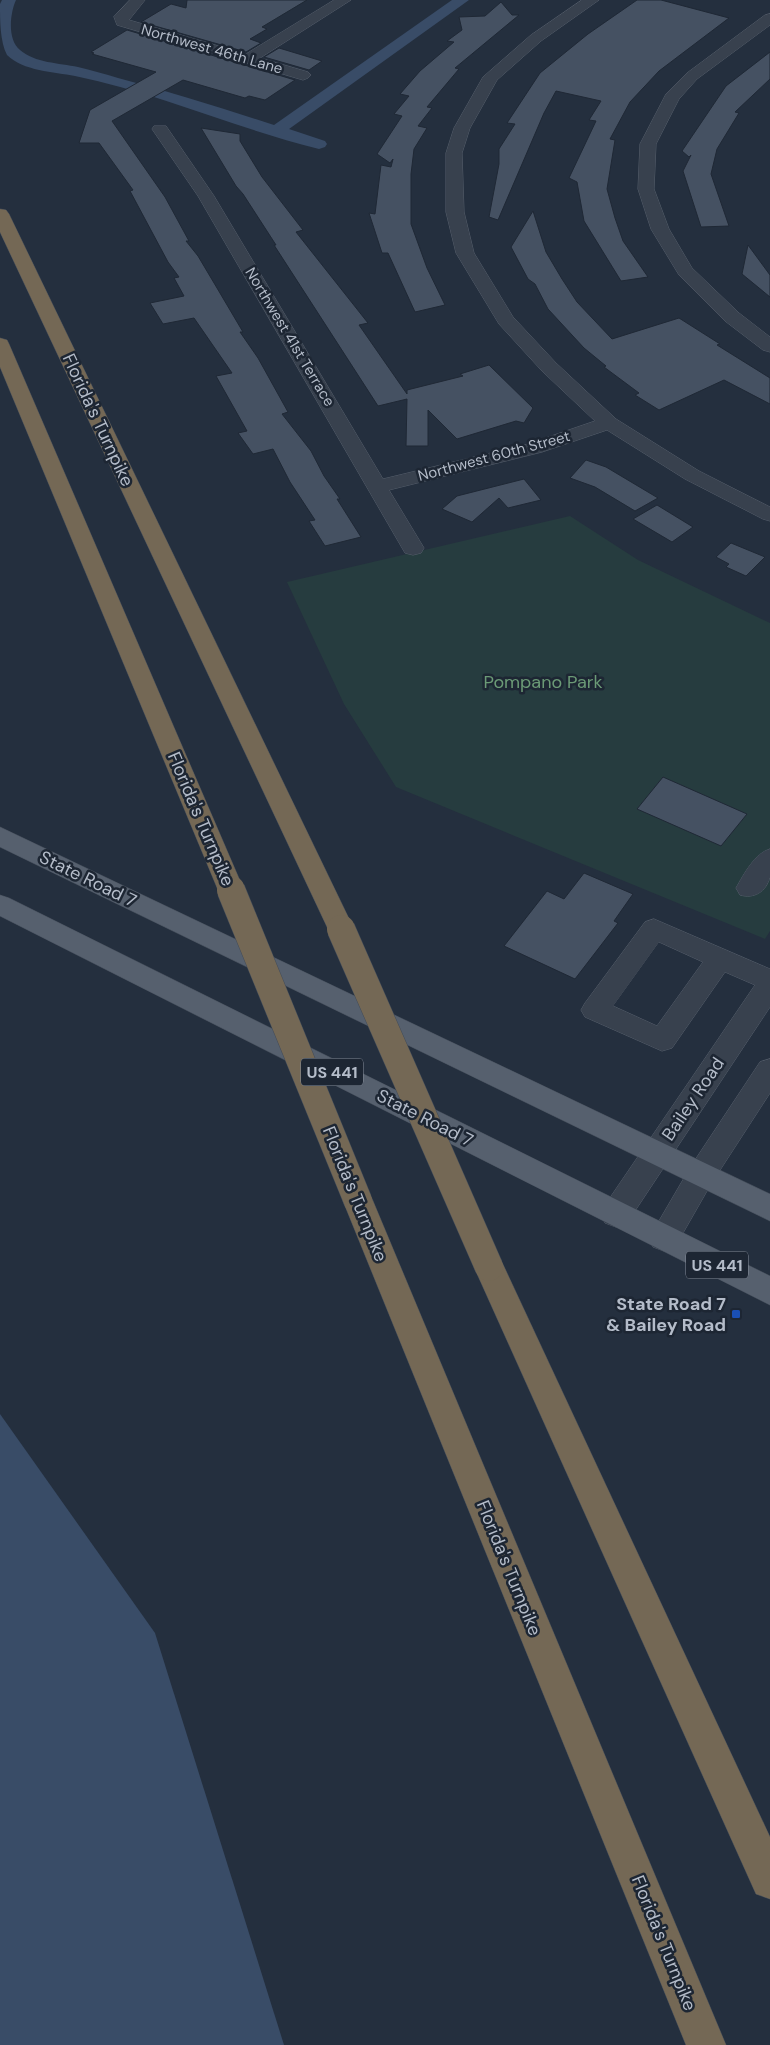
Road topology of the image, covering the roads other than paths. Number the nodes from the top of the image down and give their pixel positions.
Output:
1 (138, 0) edge
2 (344, 0) edge
3 (592, 0) edge
4 (770, 18) edge
5 (248, 59) junction
6 (303, 75) dead end
7 (160, 129) dead end
8 (0, 214) edge
9 (0, 344) edge
10 (770, 346) edge
11 (609, 423) junction
12 (378, 486) junction
13 (770, 515) edge
14 (413, 548) dead end
15 (0, 836) edge
16 (770, 858) edge
17 (749, 888) dead end
18 (0, 905) edge
19 (720, 958) junction
20 (770, 980) edge
21 (770, 985) edge
22 (770, 1070) edge
23 (656, 1153) junction
24 (701, 1175) junction
25 (770, 1208) edge
26 (616, 1214) junction
27 (664, 1238) junction
28 (770, 1291) edge
29 (770, 1880) edge
30 (706, 2045) edge

1 - 5 street, Northwest 46th Lane
2 - 5 street
3 - 11 street
4 - 10 street
5 - 6 street, Northwest 46th Lane
7 - 12 street, Northwest 41st Terrace
8 - 29 highway, Florida's Turnpike, bridge
9 - 30 highway, Florida's Turnpike, bridge
11 - 12 street, Northwest 60th Street
11 - 13 street
12 - 14 street, Northwest 41st Terrace
15 - 23 main road, State Road 7
16 - 17 street
18 - 26 main road, State Road 7 / US 441
19 - 19 street
19 - 20 street
21 - 23 street, Bailey Road
22 - 24 street
23 - 24 main road, State Road 7
23 - 26 street, Bailey Road
24 - 25 main road, State Road 7
24 - 27 street
26 - 27 main road, State Road 7 / US 441
27 - 28 main road, State Road 7 / US 441

